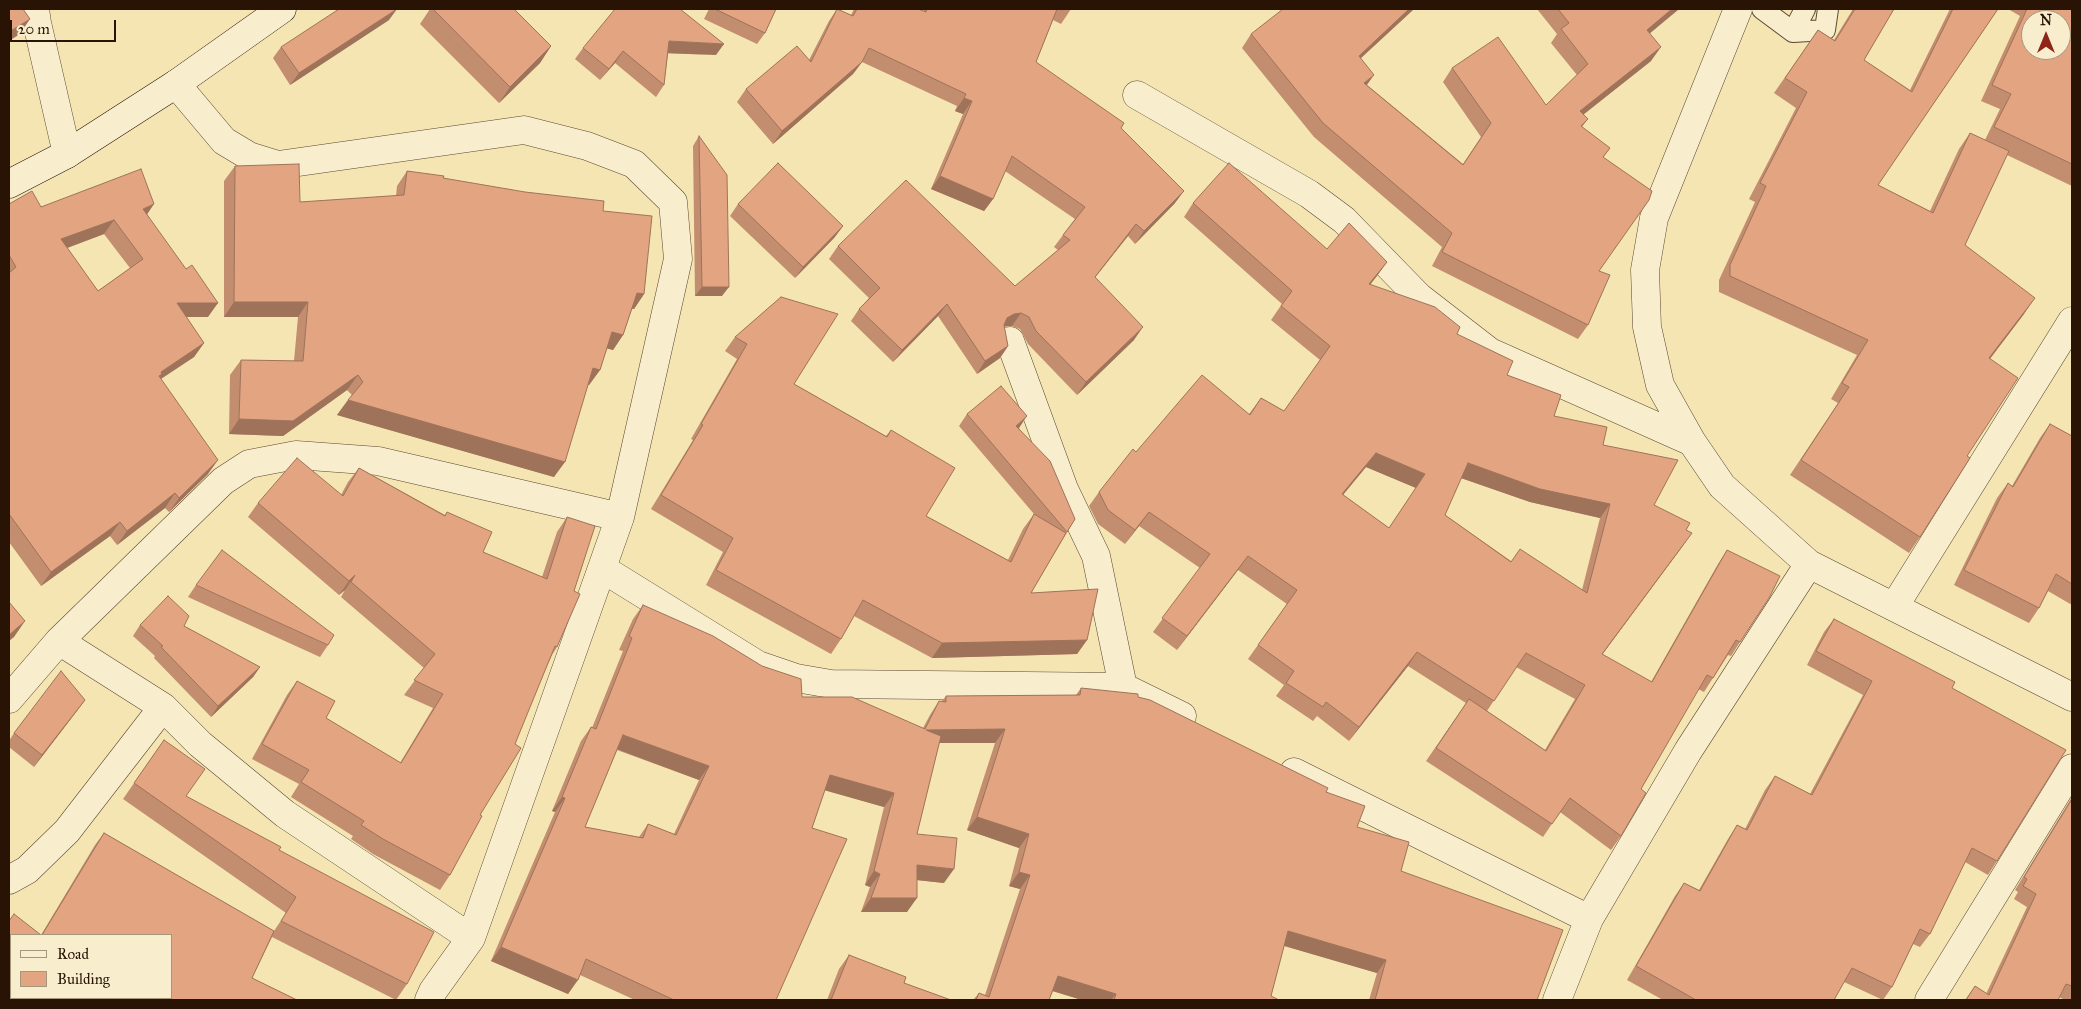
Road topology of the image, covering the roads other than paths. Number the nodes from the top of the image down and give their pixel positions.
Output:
1 (35, 9) edge
2 (282, 9) edge
3 (1738, 9) edge
4 (1762, 9) edge
5 (1805, 9) edge
6 (1828, 9) edge
7 (1792, 32) junction
8 (176, 84) junction
9 (1137, 95) dead end
10 (67, 154) junction
11 (9, 184) edge
12 (2072, 320) edge
13 (1010, 341) dead end
14 (1692, 442) junction
15 (620, 518) junction
16 (1809, 564) junction
17 (603, 569) junction
18 (1894, 607) junction
19 (59, 641) junction
20 (1123, 686) junction
21 (2072, 697) edge
22 (9, 699) edge
23 (163, 707) junction
24 (1202, 726) edge
25 (1273, 761) edge
26 (2072, 768) edge
27 (9, 880) edge
28 (1589, 919) junction
29 (470, 938) junction
30 (438, 997) edge
31 (1557, 1000) edge
32 (1929, 1000) edge

1 - 10 street
2 - 8 street
3 - 14 street
4 - 7 lane
5 - 7 lane
6 - 7 lane
8 - 10 street
8 - 15 street
9 - 14 street
10 - 11 street
12 - 18 street
13 - 20 street
14 - 16 street
15 - 17 street
15 - 19 street
16 - 18 street
16 - 28 street
17 - 20 street
17 - 29 street
18 - 21 street
19 - 22 street
19 - 23 street
20 - 24 street
23 - 27 street
23 - 29 street
25 - 28 street
26 - 32 street
28 - 31 street
29 - 30 street

